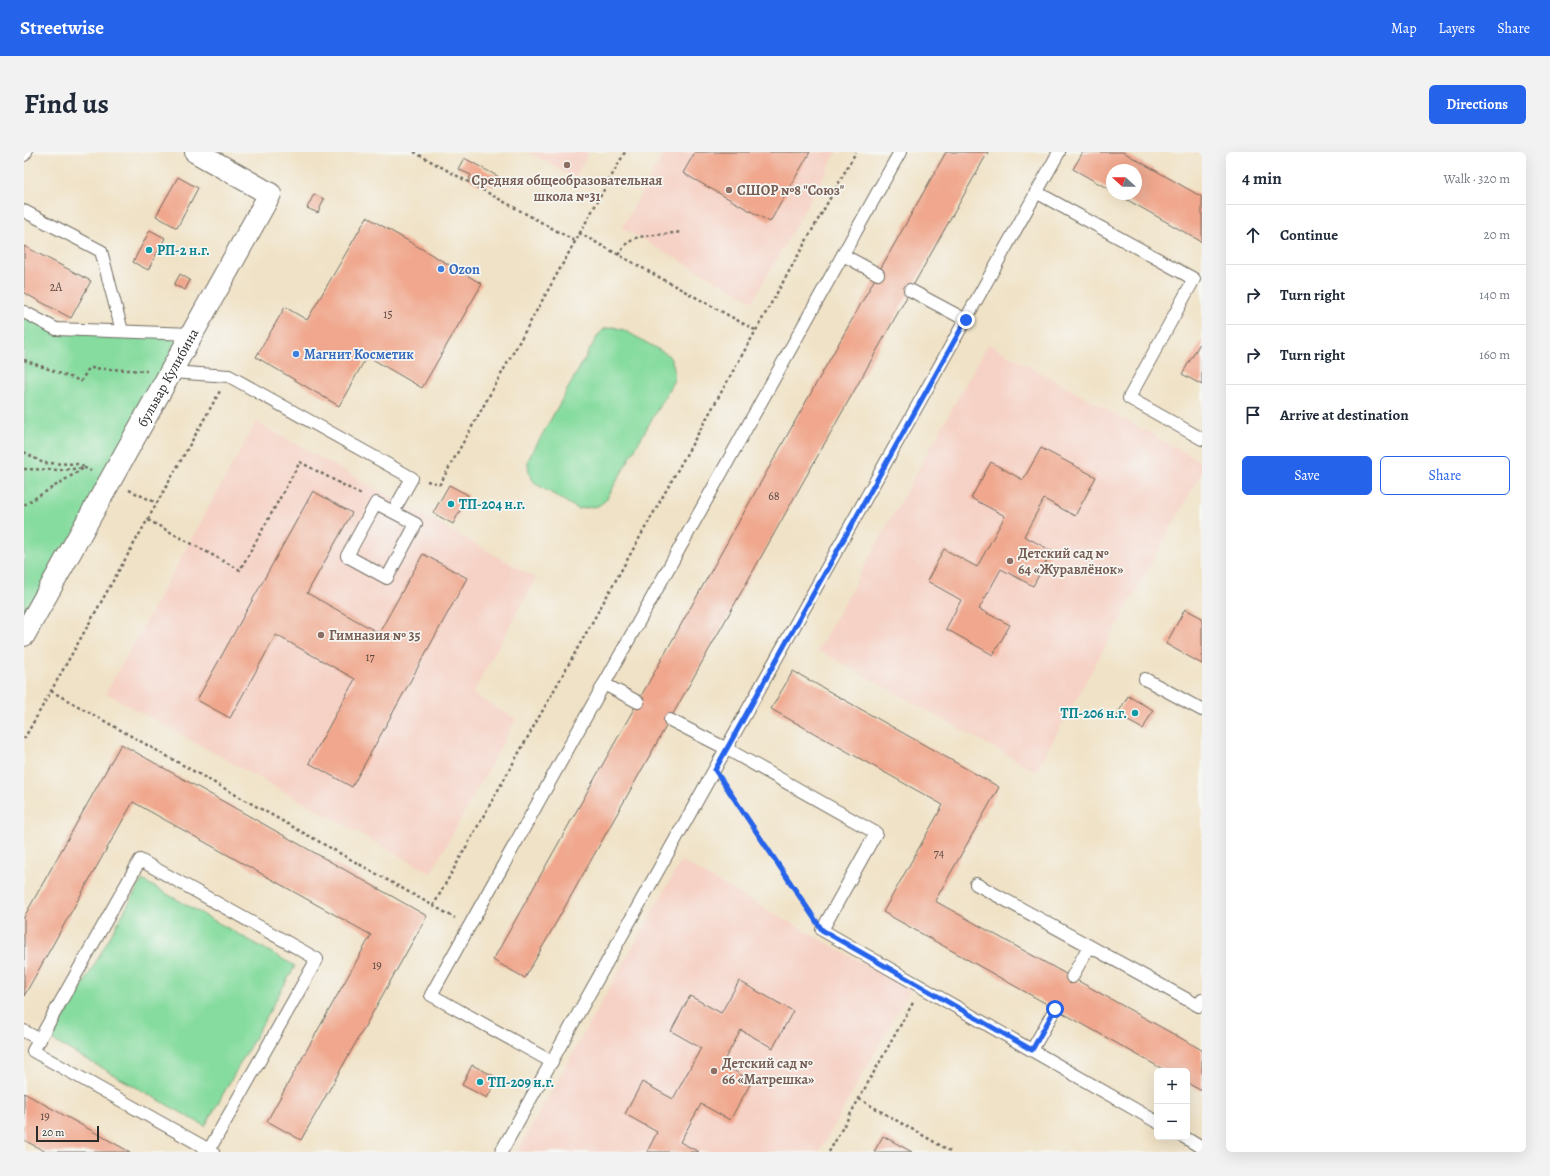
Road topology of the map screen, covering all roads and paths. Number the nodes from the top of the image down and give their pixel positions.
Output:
1 (26, 152) edge
2 (196, 152) edge
3 (414, 152) edge
4 (625, 152) edge
5 (856, 152) edge
6 (900, 152) edge
7 (1059, 152) edge
8 (24, 155) edge
9 (1036, 192) junction
10 (24, 211) edge
11 (682, 232) dead end
12 (579, 233) junction
13 (575, 241) junction
14 (618, 255) junction
15 (843, 255) junction
16 (878, 274) dead end
17 (910, 290) dead end
18 (24, 312) edge
19 (966, 320) junction
20 (756, 330) junction
21 (122, 331) junction
22 (192, 334) junction
23 (24, 360) edge
24 (171, 372) junction
25 (228, 376) junction
26 (1202, 439) edge
27 (24, 452) edge
28 (412, 478) junction
29 (376, 503) junction
30 (24, 505) edge
31 (393, 512) junction
32 (148, 520) junction
33 (24, 635) edge
34 (1145, 679) dead end
35 (604, 684) junction
36 (52, 690) junction
37 (638, 702) dead end
38 (1202, 710) edge
39 (670, 720) dead end
40 (24, 739) edge
41 (727, 749) junction
42 (715, 770) junction
43 (976, 884) dead end
44 (433, 906) junction
45 (469, 926) junction
46 (822, 930) junction
47 (1089, 946) junction
48 (1072, 978) dead end
49 (922, 987) junction
50 (1202, 1000) edge
51 (1055, 1009) dead end
52 (24, 1031) edge
53 (40, 1040) junction
54 (1032, 1050) junction
55 (552, 1062) junction
56 (859, 1099) junction
57 (1154, 1120) edge
58 (1189, 1140) edge
59 (1202, 1148) edge
60 (211, 1151) edge
61 (502, 1152) edge
62 (829, 1152) edge
63 (952, 1152) edge

1 - 8 lane
2 - 22 street, бульвар Кулибина
3 - 13 path
4 - 12 path
5 - 20 path
6 - 15 lane
7 - 9 lane
9 - 19 lane
9 - 26 lane
10 - 21 lane
11 - 14 path
12 - 13 path
12 - 14 path
13 - 28 path
14 - 20 path
15 - 16 lane
15 - 35 lane
17 - 19 lane
18 - 21 lane
19 - 41 lane
20 - 44 path
21 - 22 lane
22 - 24 street, бульвар Кулибина
23 - 24 path
24 - 25 lane
24 - 33 street, бульвар Кулибина
25 - 28 lane
25 - 32 path
27 - 30 path
28 - 31 lane
29 - 31 lane
29 - 31 lane
29 - 32 path
32 - 36 path
34 - 38 lane
35 - 37 lane
35 - 45 lane
36 - 40 path
36 - 44 path
39 - 41 lane
41 - 42 lane
41 - 46 lane
42 - 46 path
42 - 55 lane
43 - 47 lane
44 - 45 path
45 - 55 lane
46 - 49 lane
47 - 48 lane
47 - 50 lane
49 - 54 lane
49 - 56 path
51 - 54 lane
52 - 53 lane
53 - 60 lane
53 - 60 lane
54 - 57 lane
55 - 61 lane
56 - 62 path
56 - 63 path
58 - 59 lane

